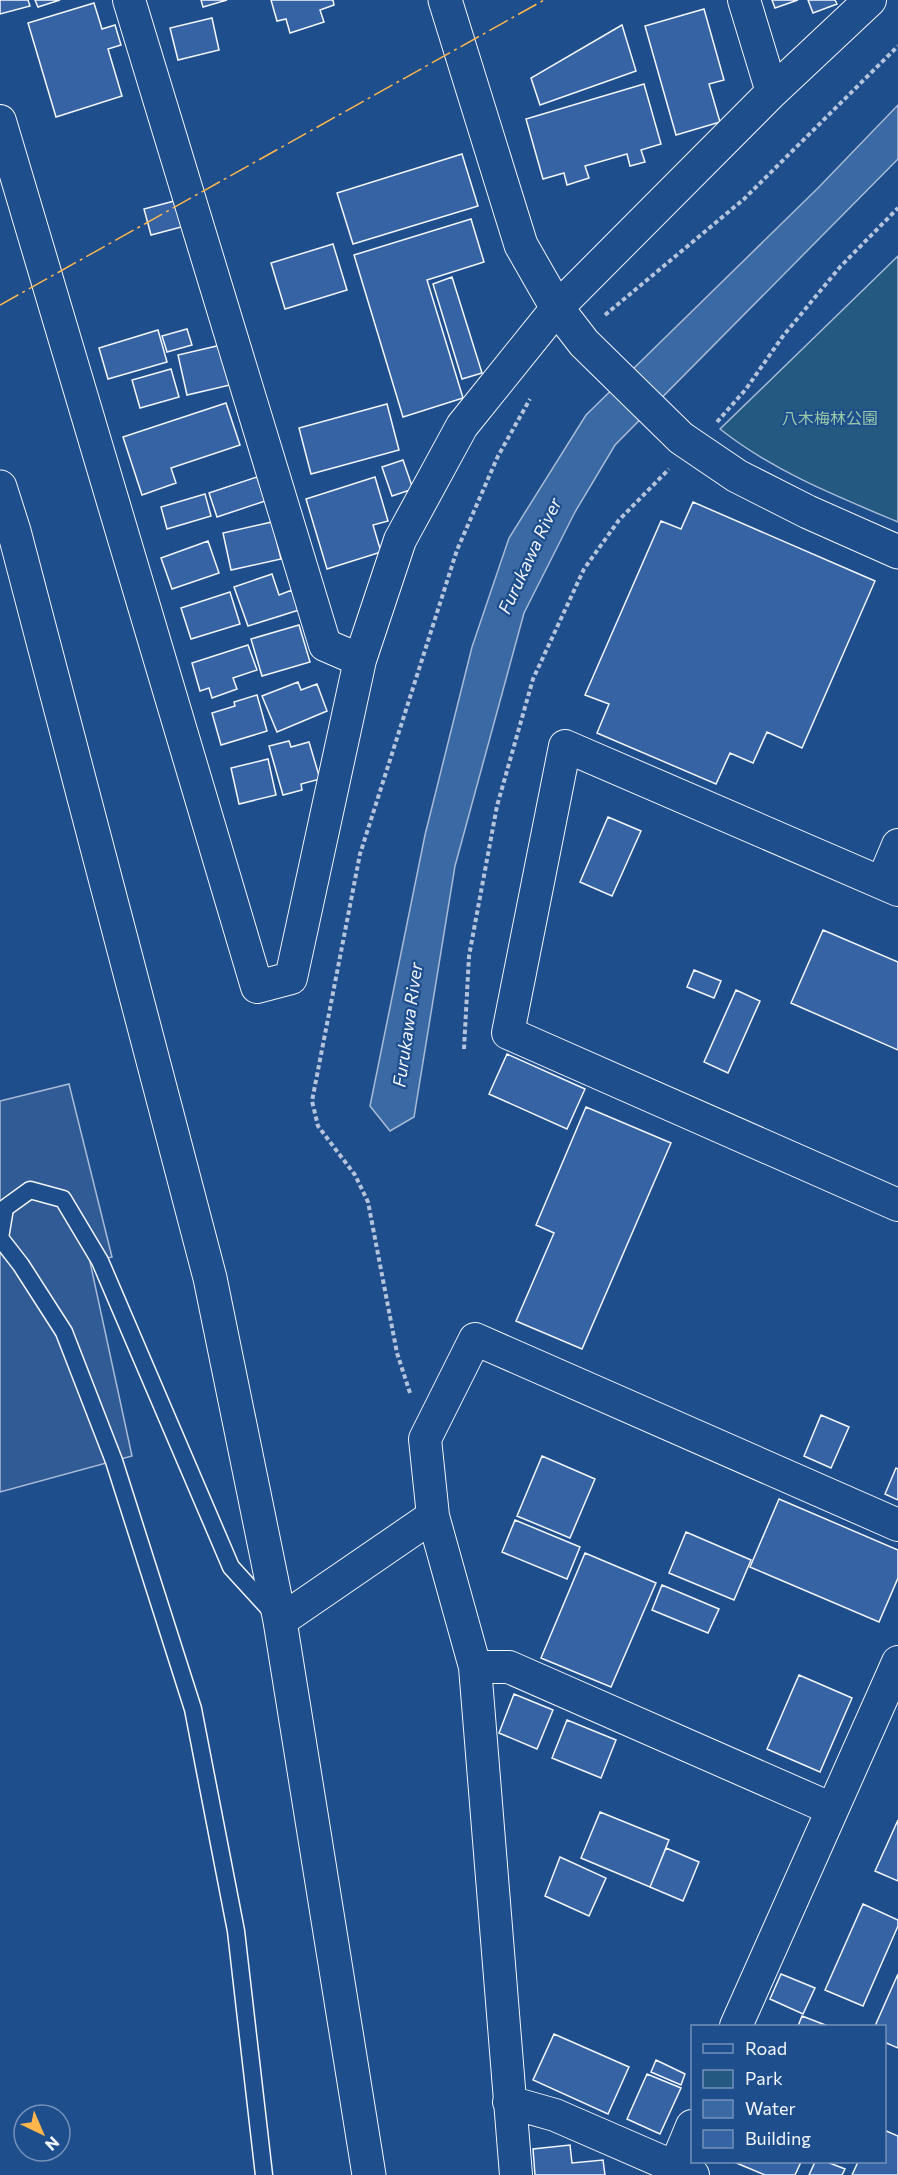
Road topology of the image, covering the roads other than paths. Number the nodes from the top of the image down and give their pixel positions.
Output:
1 (129, 0) edge
2 (445, 0) edge
3 (744, 0) edge
4 (870, 0) edge
5 (772, 92) junction
6 (0, 121) edge
7 (557, 308) junction
8 (0, 488) edge
9 (898, 552) edge
10 (360, 660) junction
11 (898, 845) edge
12 (890, 887) edge
13 (898, 1205) edge
14 (433, 1516) junction
15 (898, 1525) edge
16 (280, 1621) junction
17 (475, 1667) junction
18 (896, 1672) edge
19 (832, 1809) junction
20 (736, 2025) edge
21 (509, 2102) junction
22 (691, 2136) edge
23 (684, 2171) edge
24 (264, 2175) edge
25 (369, 2175) edge
26 (516, 2175) edge

1 - 10 street
2 - 7 street
3 - 5 street
4 - 5 street
5 - 7 street
6 - 10 street
7 - 9 street
7 - 10 street
8 - 16 street
11 - 12 street
12 - 13 street
14 - 15 street
14 - 16 street
14 - 17 street
16 - 24 lane
16 - 25 street
17 - 19 street
17 - 21 street
18 - 19 street
19 - 20 street
21 - 23 street
21 - 26 street
22 - 23 street

